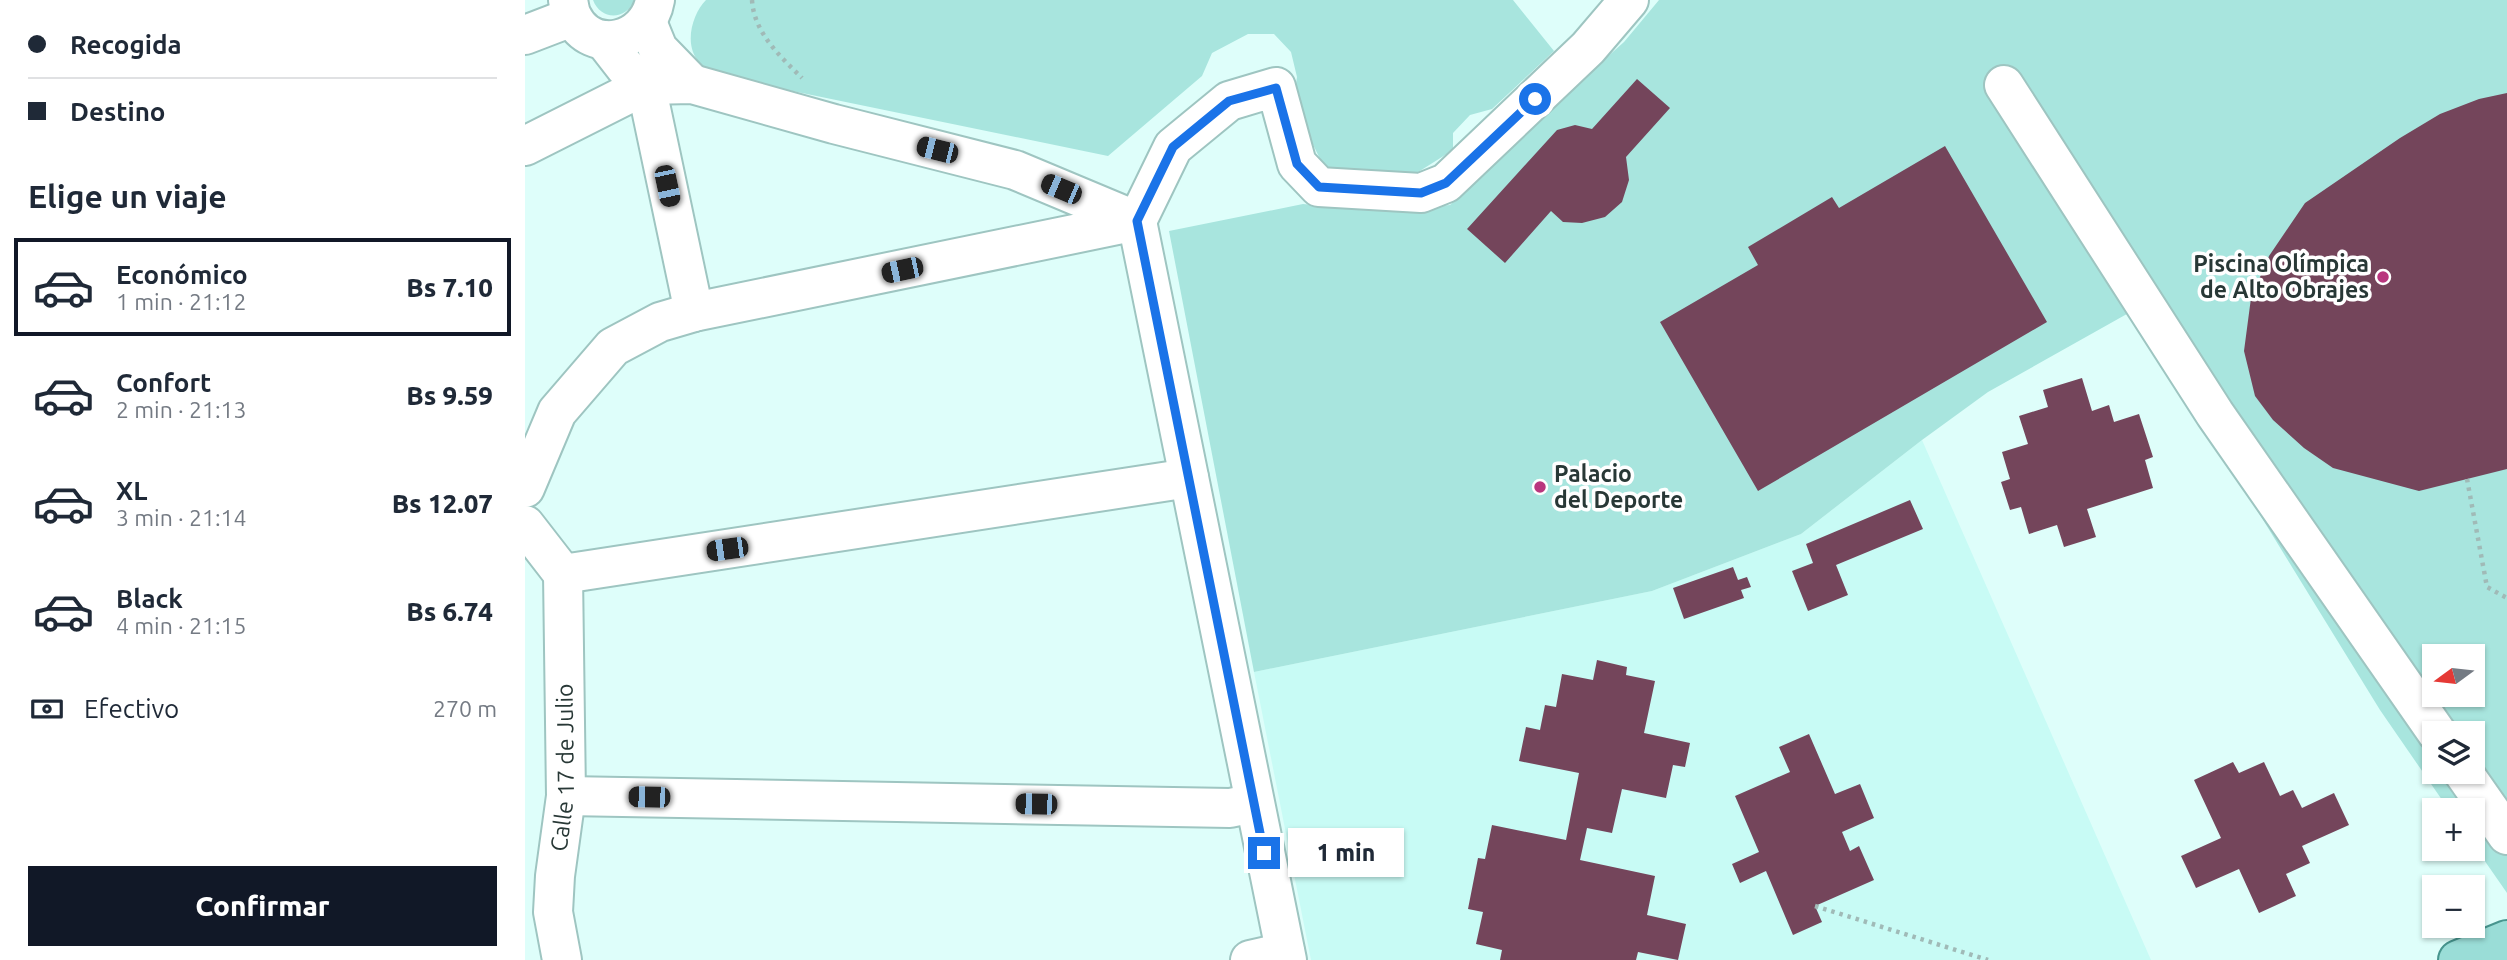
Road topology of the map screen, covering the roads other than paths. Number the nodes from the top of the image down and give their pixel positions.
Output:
1 (1629, 0) edge
2 (570, 8) edge
3 (651, 11) edge
4 (525, 35) edge
5 (604, 40) junction
6 (692, 84) junction
7 (646, 85) junction
8 (2004, 85) dead end
9 (525, 146) edge
10 (1137, 221) junction
11 (694, 312) junction
12 (1189, 478) junction
13 (525, 488) edge
14 (525, 526) edge
15 (563, 574) junction
16 (2429, 721) edge
17 (2471, 784) edge
18 (566, 796) junction
19 (1254, 803) junction
20 (2507, 835) edge
21 (1274, 957) edge
22 (562, 960) edge

1 - 10 street
2 - 4 street
2 - 5 street
3 - 5 street
3 - 6 street
5 - 7 street
6 - 7 street
6 - 10 street
7 - 9 street
7 - 11 street
8 - 16 street
10 - 11 street
10 - 12 street
11 - 13 street
12 - 15 street
12 - 19 street
14 - 15 street
15 - 18 street, Calle 17 de Julio
17 - 20 street
18 - 19 street
18 - 22 street, Calle 17 de Julio
19 - 21 street

